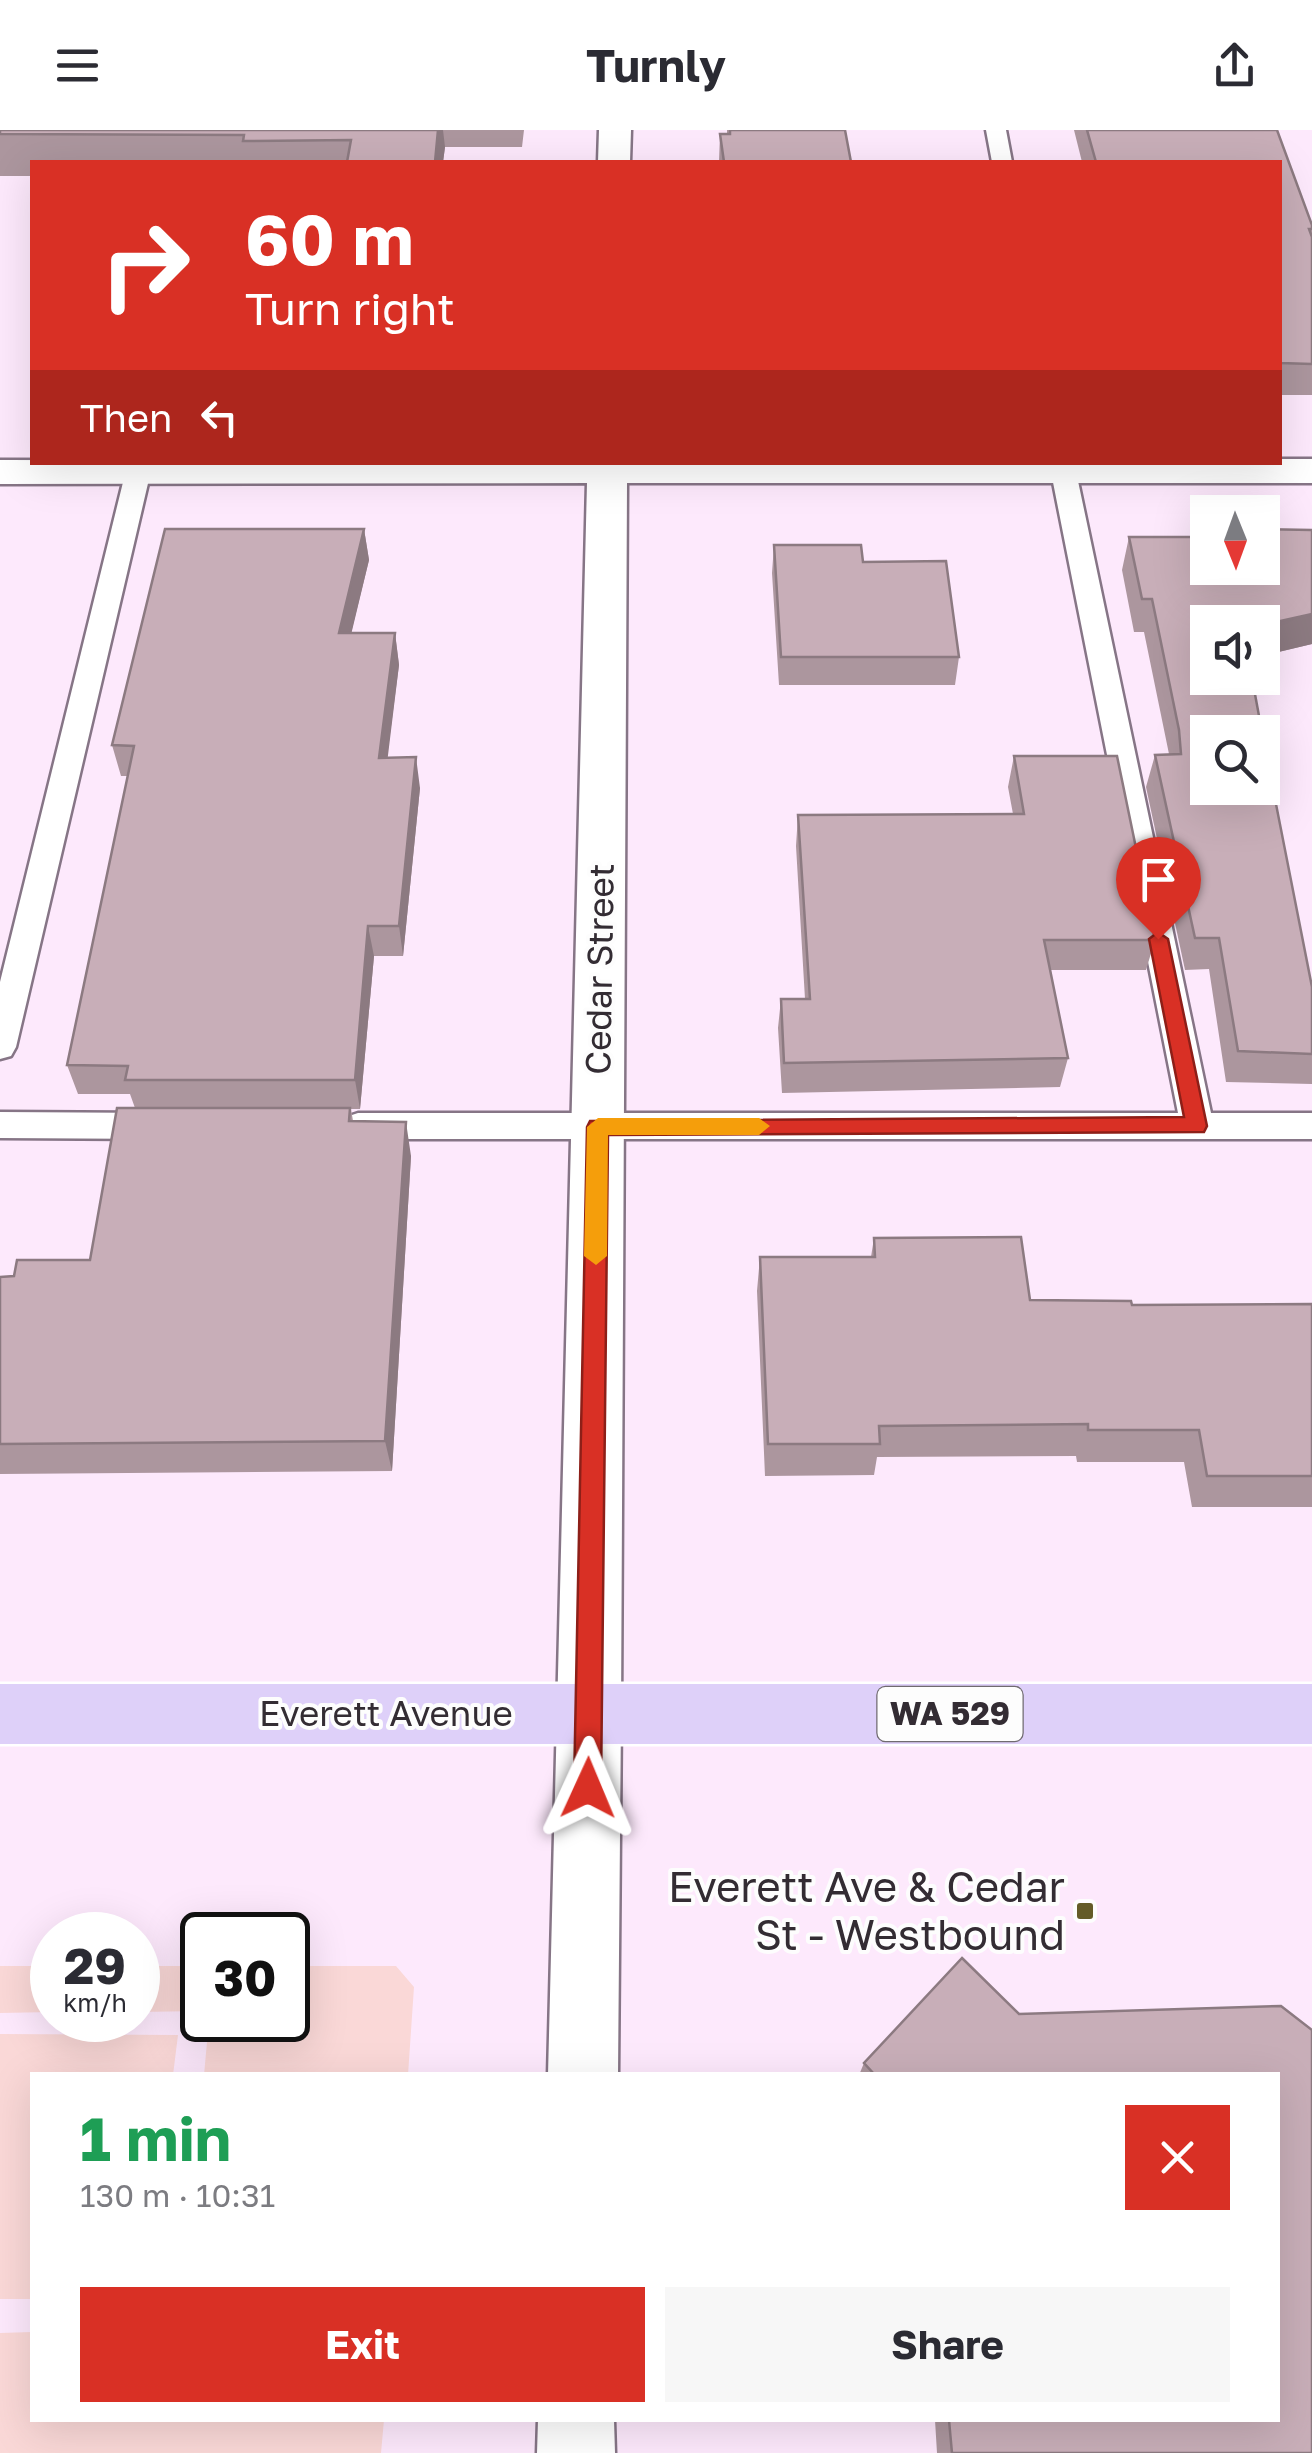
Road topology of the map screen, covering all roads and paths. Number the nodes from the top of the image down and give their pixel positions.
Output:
1 (615, 130) edge
2 (996, 130) edge
3 (614, 160) edge
4 (1002, 160) edge
5 (140, 467) edge
6 (607, 467) edge
7 (1062, 467) edge
8 (1312, 471) edge
9 (0, 472) edge
10 (0, 1047) edge
11 (0, 1125) edge
12 (194, 1126) edge
13 (331, 1126) edge
14 (1197, 1126) junction
15 (1312, 1126) edge
16 (598, 1127) junction
17 (0, 1714) edge
18 (1312, 1714) edge
19 (588, 1715) junction
20 (583, 2072) edge
21 (576, 2422) edge
22 (576, 2453) edge

1 - 3 street
2 - 4 lane
5 - 6 street
5 - 9 street
5 - 10 lane
6 - 7 street
6 - 16 street, Cedar Street
7 - 8 street
7 - 14 lane
11 - 12 lane
13 - 16 lane
14 - 15 lane
14 - 16 lane
16 - 19 street, Cedar Street
17 - 19 main road, Everett Avenue / WA 529
18 - 19 main road, Everett Avenue / WA 529
19 - 20 street, Cedar Street
21 - 22 street

